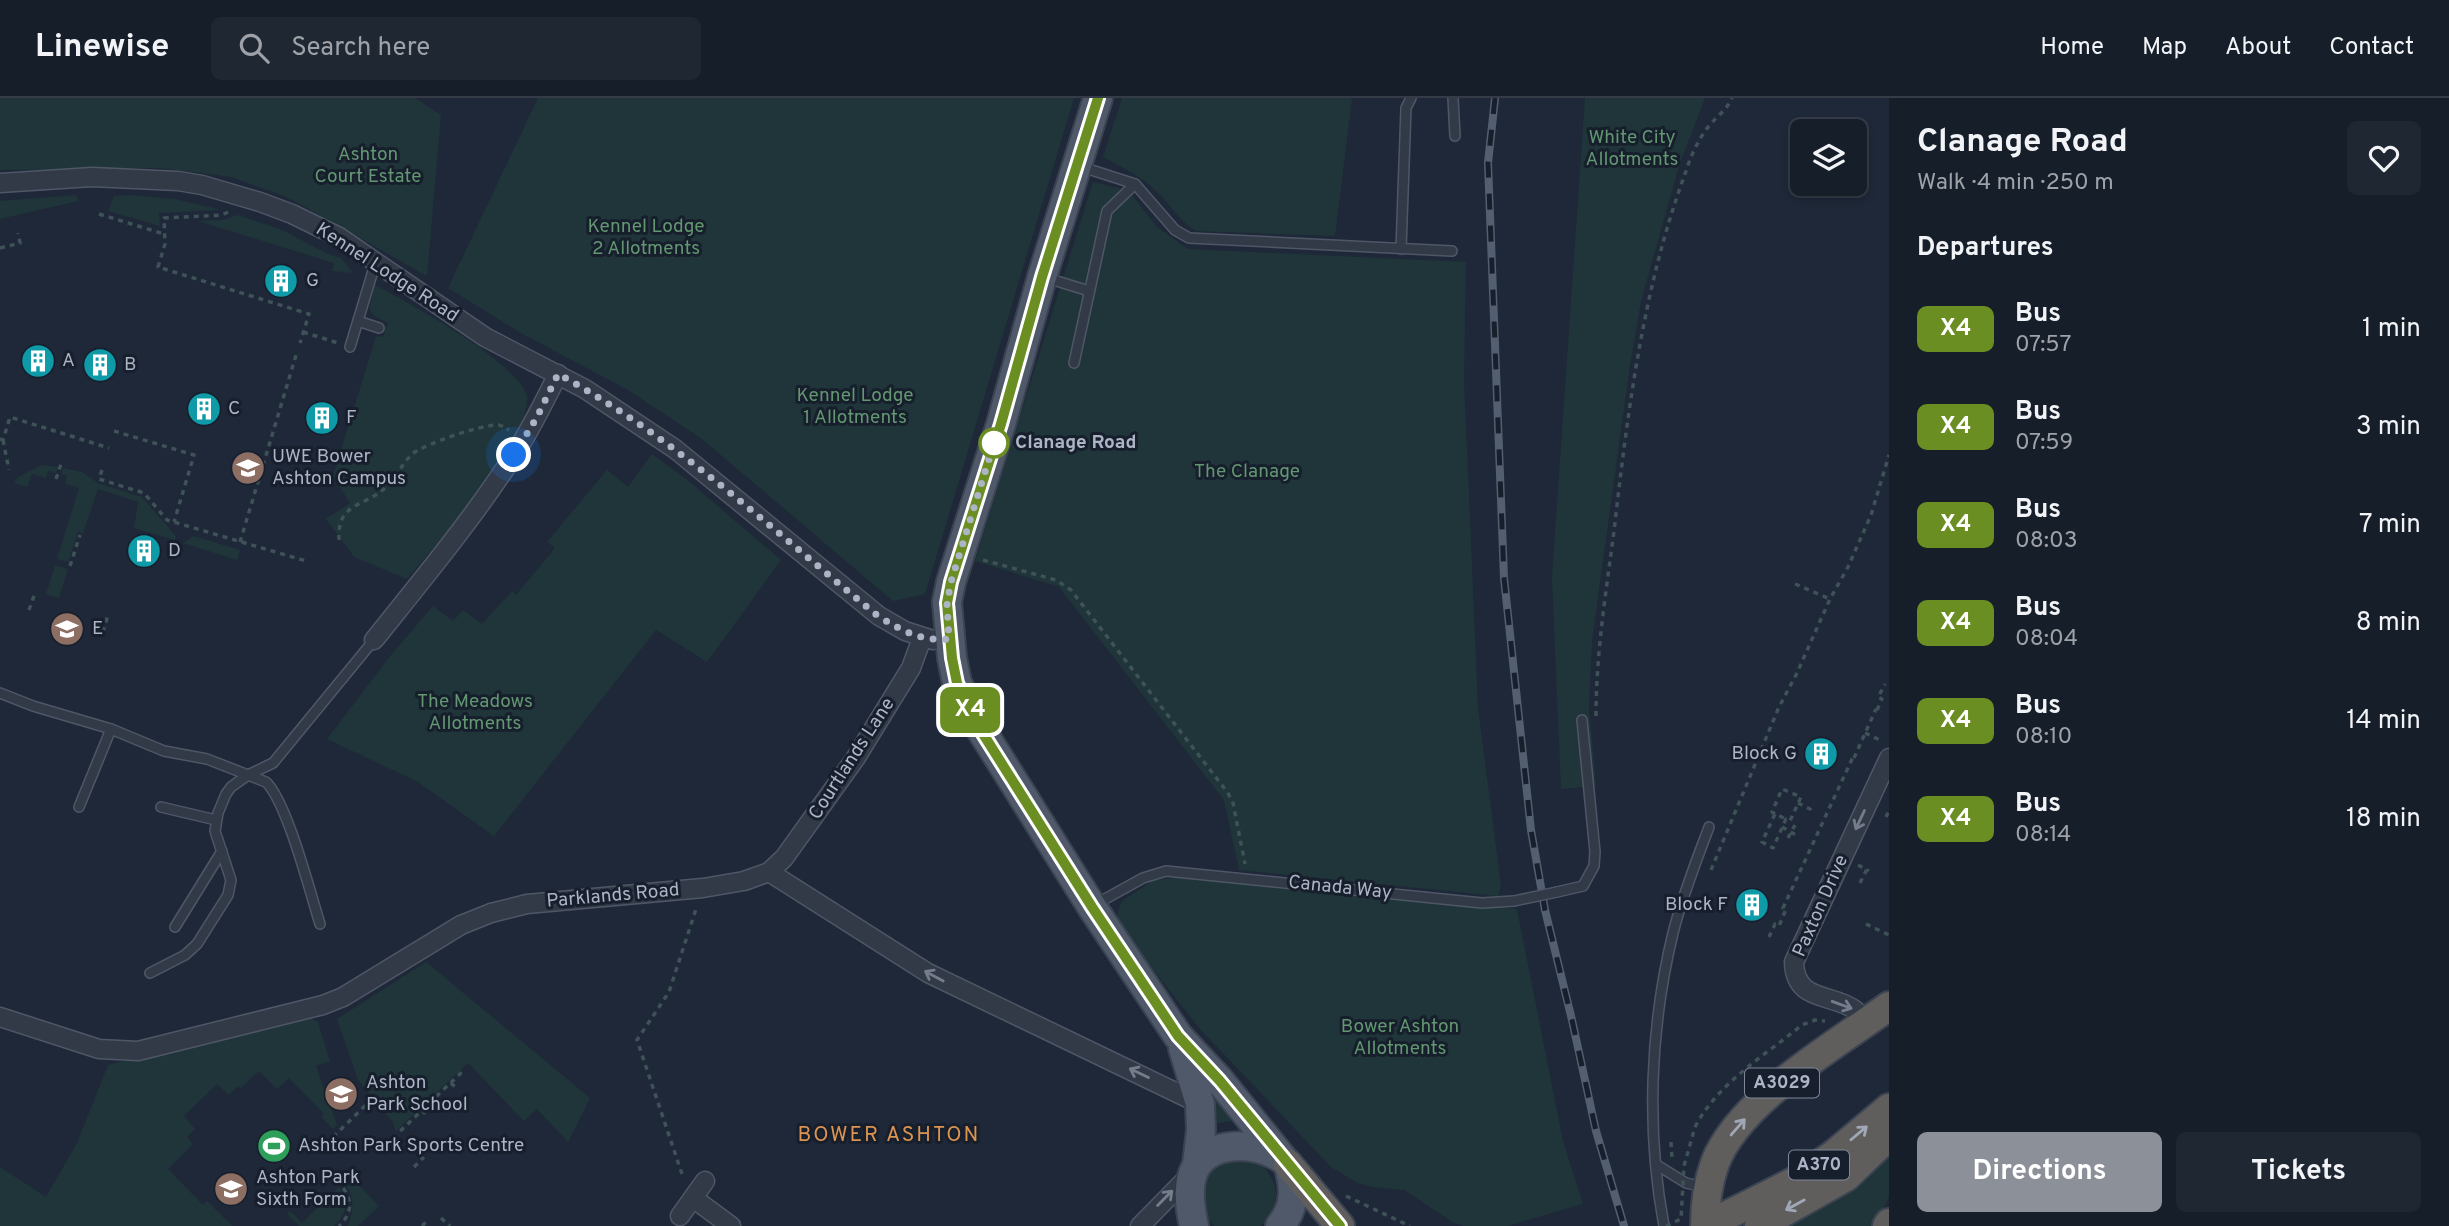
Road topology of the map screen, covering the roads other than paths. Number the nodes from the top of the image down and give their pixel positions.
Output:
1 (1098, 98) edge
2 (1411, 98) edge
3 (1453, 98) edge
4 (1455, 136) dead end
5 (1077, 165) junction
6 (0, 183) edge
7 (1135, 184) junction
8 (1401, 248) junction
9 (1452, 251) dead end
10 (376, 261) junction
11 (1042, 277) junction
12 (1089, 291) junction
13 (358, 321) junction
14 (379, 328) dead end
15 (350, 347) road end
16 (1074, 363) dead end
17 (558, 374) junction
18 (936, 639) junction
19 (374, 640) joint
20 (0, 693) edge
21 (1582, 720) dead end
22 (111, 729) junction
23 (1887, 750) edge
24 (248, 775) junction
25 (79, 807) dead end
26 (161, 807) dead end
27 (216, 820) junction
28 (1709, 827) dead end
29 (222, 851) junction
30 (769, 872) junction
31 (1092, 907) junction
32 (320, 924) dead end
33 (175, 927) dead end
34 (150, 972) dead end
35 (1889, 1006) edge
36 (0, 1017) edge
37 (1863, 1025) junction
38 (1178, 1036) junction
39 (1200, 1104) junction
40 (1889, 1108) edge
41 (1889, 1136) edge
42 (1285, 1162) junction
43 (1657, 1165) junction
44 (1195, 1168) junction
45 (705, 1181) dead end
46 (1709, 1188) junction
47 (693, 1198) junction
48 (680, 1216) dead end
49 (1750, 1218) edge
50 (1285, 1223) edge
51 (731, 1226) edge
52 (1140, 1226) edge
53 (1194, 1226) edge
54 (1340, 1226) edge
55 (1665, 1226) edge
56 (1706, 1226) edge

1 - 5 main road
2 - 8 lane
3 - 4 lane
5 - 7 lane
5 - 11 main road
6 - 10 street, Kennel Lodge Road
7 - 8 lane
7 - 12 lane
8 - 9 lane
10 - 13 lane
10 - 17 street, Kennel Lodge Road
11 - 12 lane
11 - 18 main road
12 - 16 lane
13 - 14 lane
13 - 15 lane
17 - 18 street, Kennel Lodge Road
17 - 19 street
18 - 30 street, Courtlands Lane
18 - 31 main road
19 - 24 lane
20 - 22 lane
21 - 31 lane, Canada Way, bridge
22 - 24 lane
22 - 25 lane
23 -> 37 street, Paxton Drive
24 - 27 lane
24 - 32 lane
26 - 27 lane
27 - 29 lane
28 - 43 lane
29 - 33 lane
29 - 34 lane
30 - 36 street, Parklands Road
39 -> 30 street
31 - 38 main road
35 - 37 highway, A3029
46 -> 37 highway, A3029
38 - 39 main road
38 - 42 main road
39 - 44 main road
49 -> 40 highway, A370
41 -> 49 highway, A370
42 - 44 main road
42 - 50 main road
42 - 54 highway
43 - 46 lane
43 - 55 lane
52 -> 44 street
44 - 53 main road
45 - 47 street
46 - 56 highway, A3029
47 - 48 street
47 - 51 street
49 - 56 highway, A370

